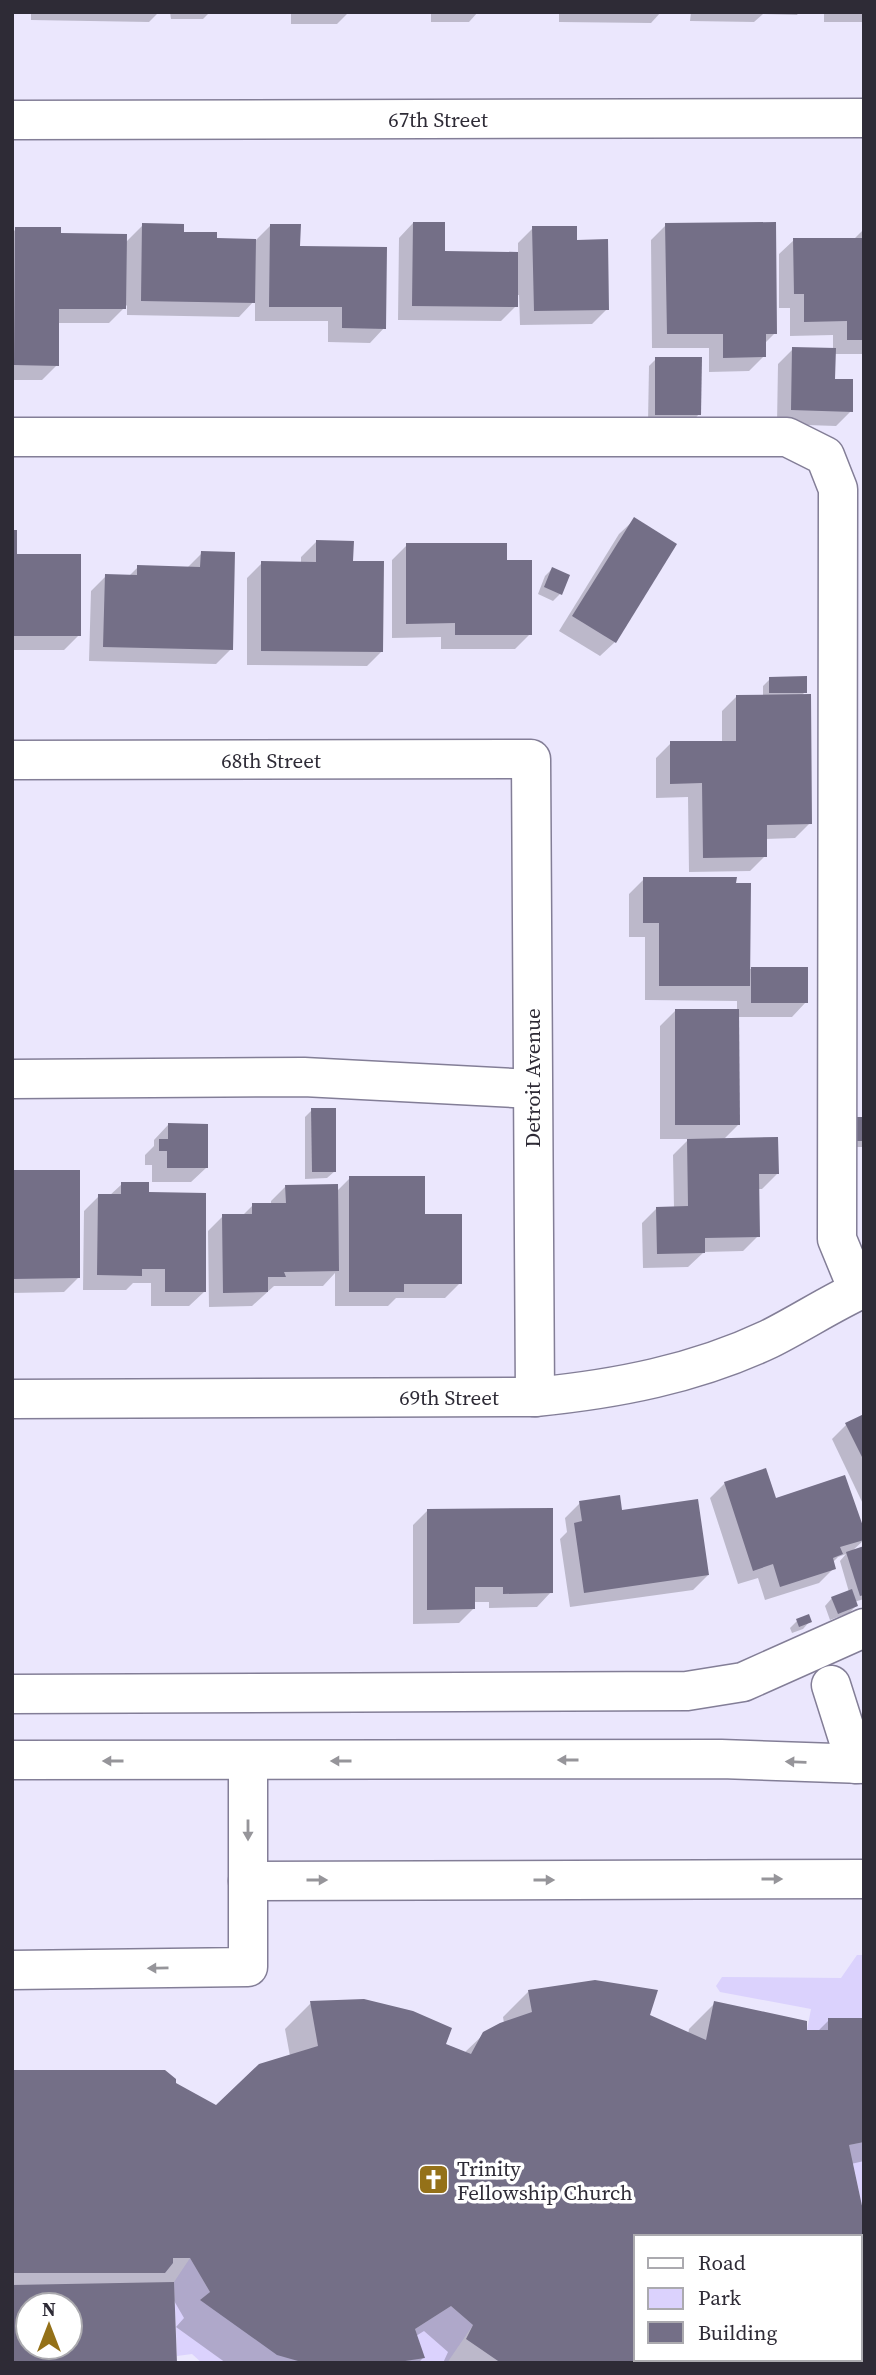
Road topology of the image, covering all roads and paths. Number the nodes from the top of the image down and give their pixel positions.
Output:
1 (864, 118) edge
2 (12, 120) edge
3 (12, 437) edge
4 (531, 759) joint
5 (12, 760) edge
6 (12, 1079) edge
7 (532, 1089) junction
8 (861, 1289) edge
9 (535, 1397) junction
10 (12, 1399) edge
11 (864, 1628) edge
12 (831, 1685) dead end
13 (12, 1694) edge
14 (12, 1760) edge
15 (248, 1761) junction
16 (860, 1764) edge
17 (864, 1879) edge
18 (248, 1881) junction
19 (12, 1970) edge

1 - 2 street, 67th Street
3 - 8 street
4 - 5 street, 68th Street
4 - 7 street, Detroit Avenue
6 - 7 street
7 - 9 street, Detroit Avenue
8 - 9 street, 69th Street
9 - 10 street, 69th Street
11 - 13 street
12 - 16 street
15 -> 14 street
16 -> 15 street
15 -> 18 street
18 -> 17 street
18 -> 19 street

